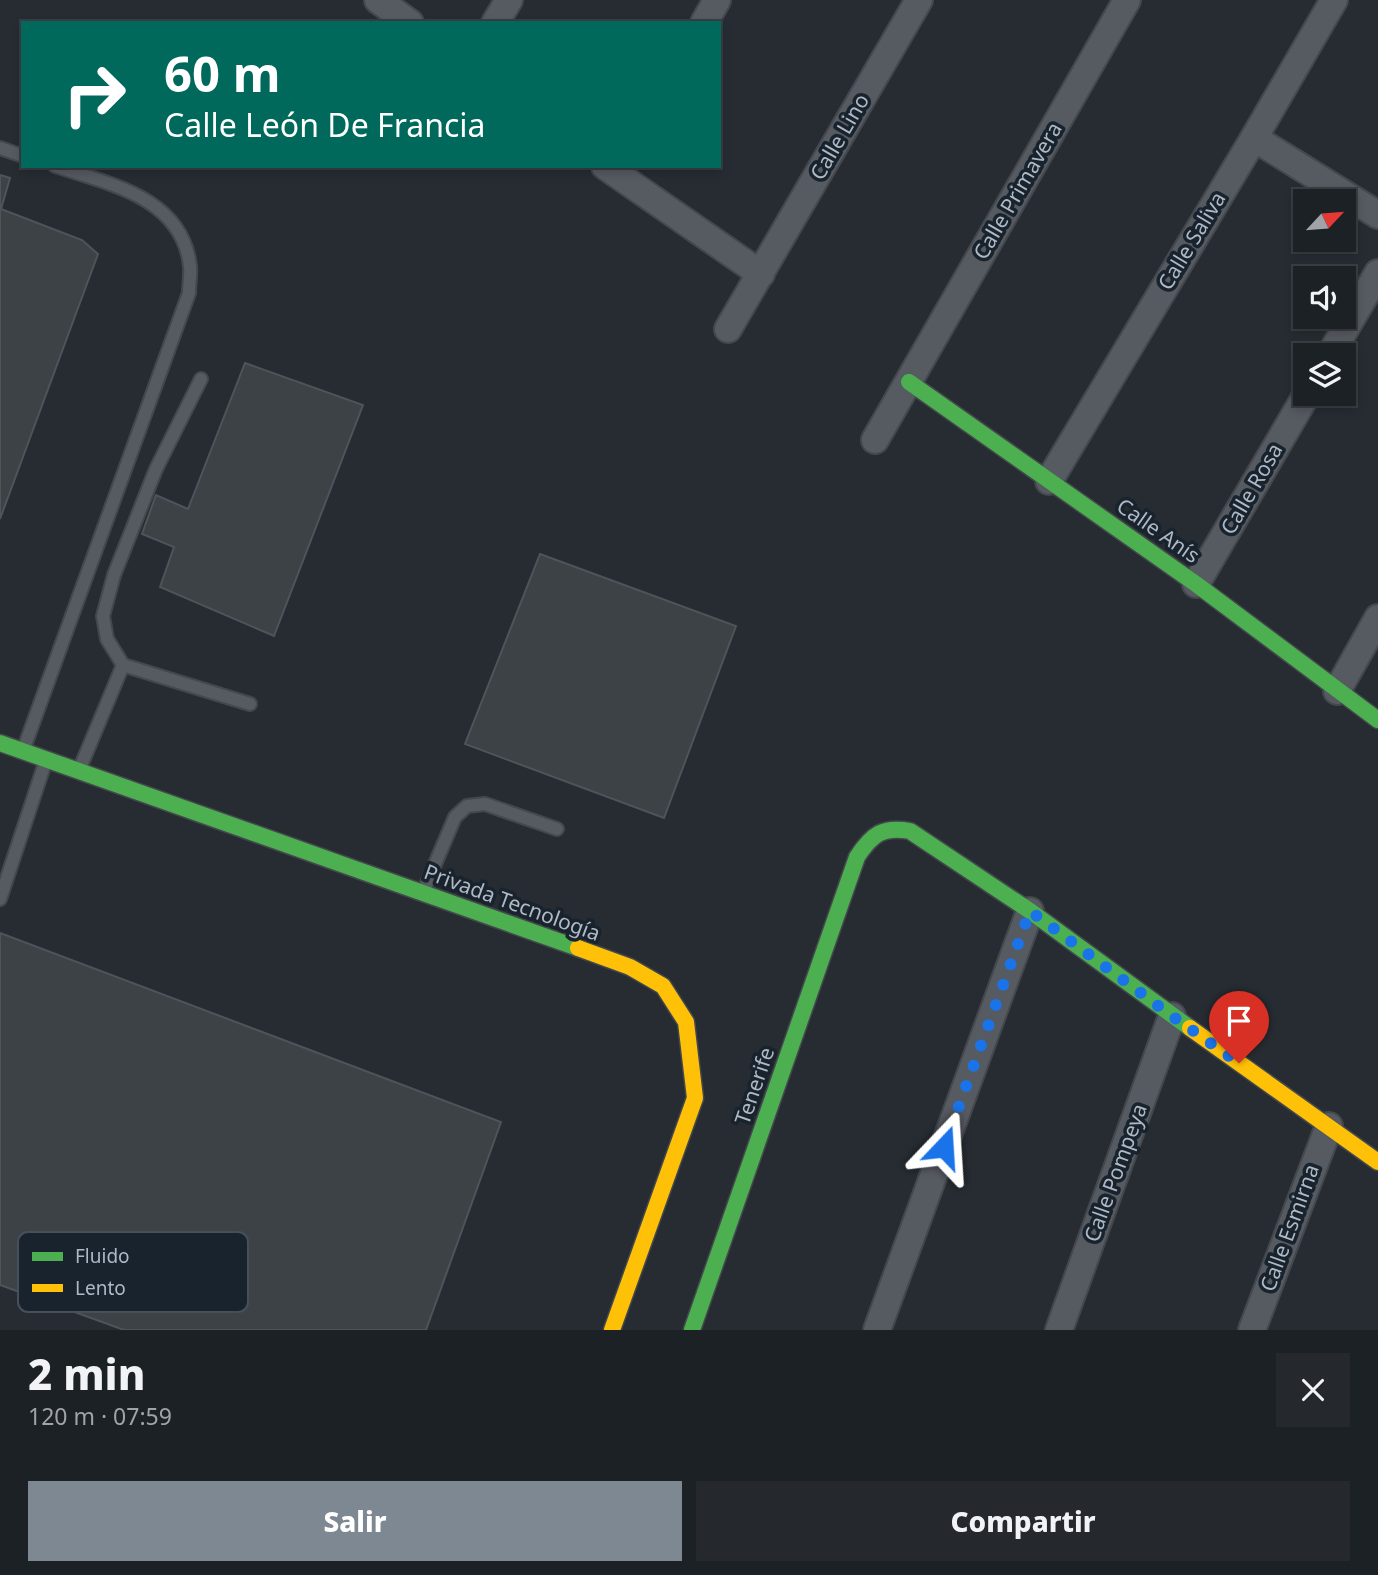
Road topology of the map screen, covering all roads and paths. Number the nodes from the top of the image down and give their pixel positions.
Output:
1 (378, 0) edge
2 (509, 0) edge
3 (717, 0) edge
4 (919, 0) edge
5 (1127, 0) edge
6 (1334, 0) edge
7 (407, 21) edge
8 (496, 21) edge
9 (705, 21) edge
10 (1254, 138) junction
11 (0, 148) edge
12 (21, 155) edge
13 (60, 168) edge
14 (615, 169) edge
15 (1378, 215) edge
16 (761, 274) junction
17 (1378, 274) edge
18 (728, 329) dead end
19 (1337, 343) edge
20 (201, 379) dead end
21 (909, 382) junction
22 (1300, 406) edge
23 (876, 440) dead end
24 (1049, 481) junction
25 (1196, 584) junction
26 (1378, 618) edge
27 (123, 665) junction
28 (1336, 691) junction
29 (250, 704) dead end
30 (1378, 720) edge
31 (0, 743) edge
32 (22, 751) junction
33 (46, 760) junction
34 (79, 772) junction
35 (557, 829) dead end
36 (423, 894) junction
37 (0, 899) edge
38 (1030, 911) junction
39 (1172, 1016) junction
40 (1329, 1125) junction
41 (1378, 1162) edge
42 (612, 1330) edge
43 (692, 1330) edge
44 (877, 1330) edge
45 (1059, 1330) edge
46 (1252, 1330) edge

1 - 7 street
2 - 8 street
3 - 9 street
4 - 16 street, Calle Lino
5 - 21 street, Calle Primavera
6 - 10 street, Calle Saliva
10 - 15 street
10 - 24 street, Calle Saliva
11 - 12 lane
13 - 32 lane
14 - 16 street
16 - 18 street, Calle Lino
17 - 19 street
20 - 27 lane
21 - 23 street, Calle Primavera
21 - 24 street, Calle Anís
22 - 25 street, Calle Rosa
24 - 25 street, Calle Anís
25 - 28 street, Calle Anís
26 - 28 street
27 - 29 lane
27 - 34 lane
28 - 30 street, Calle Anís
31 - 32 street, Privada Tecnología
32 - 33 street, Privada Tecnología
33 - 34 street, Privada Tecnología
33 - 37 lane
34 - 36 street, Privada Tecnología
35 - 36 lane
36 - 42 street, Privada Tecnología
38 - 39 street
38 - 43 street, Tenerife
38 - 44 street
39 - 40 street
39 - 45 street, Calle Pompeya
40 - 41 street
40 - 46 street, Calle Esmirna

